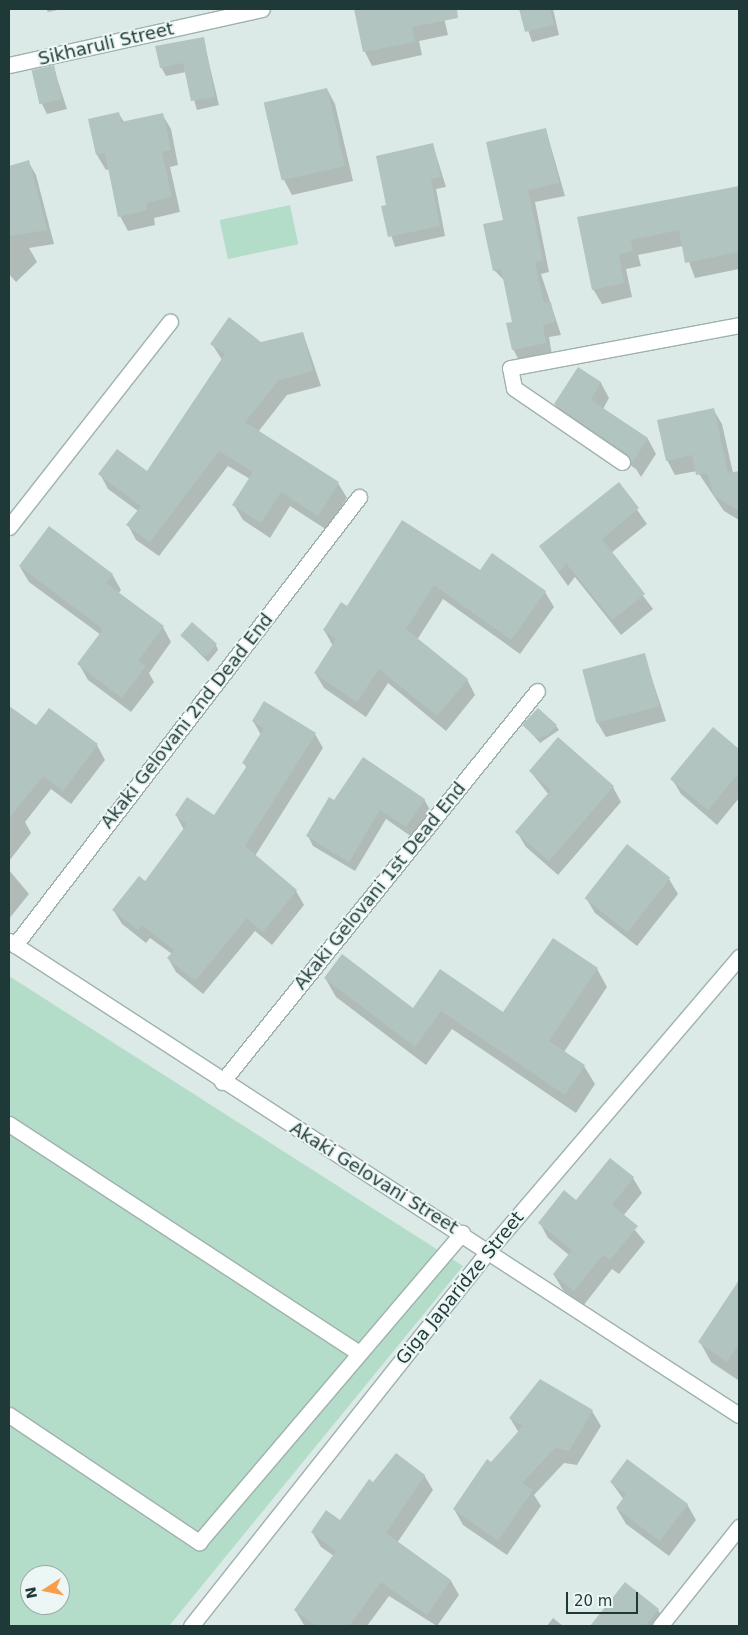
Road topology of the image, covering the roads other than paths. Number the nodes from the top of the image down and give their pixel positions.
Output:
1 (262, 9) edge
2 (9, 65) edge
3 (170, 322) dead end
4 (739, 325) edge
5 (622, 462) dead end
6 (359, 497) dead end
7 (9, 527) edge
8 (537, 691) dead end
9 (12, 943) edge
10 (739, 957) edge
11 (222, 1082) junction
12 (9, 1124) edge
13 (462, 1233) junction
14 (488, 1251) junction
15 (359, 1353) junction
16 (9, 1415) edge
17 (739, 1415) edge
18 (739, 1528) edge
19 (191, 1626) edge
20 (660, 1626) edge

1 - 2 street, Sikharuli Street
3 - 7 street
4 - 5 street
6 - 9 street, Akaki Gelovani 2nd Dead End
8 - 11 street, Akaki Gelovani 1st Dead End
9 - 11 street, Akaki Gelovani Street
10 - 14 street, Giga Japaridze Street
11 - 13 street, Akaki Gelovani Street
12 - 15 street
13 - 14 street, Akaki Gelovani Street
13 - 15 street
14 - 17 street, Akaki Gelovani Street
14 - 19 street, Giga Japaridze Street
15 - 16 street
18 - 20 street

